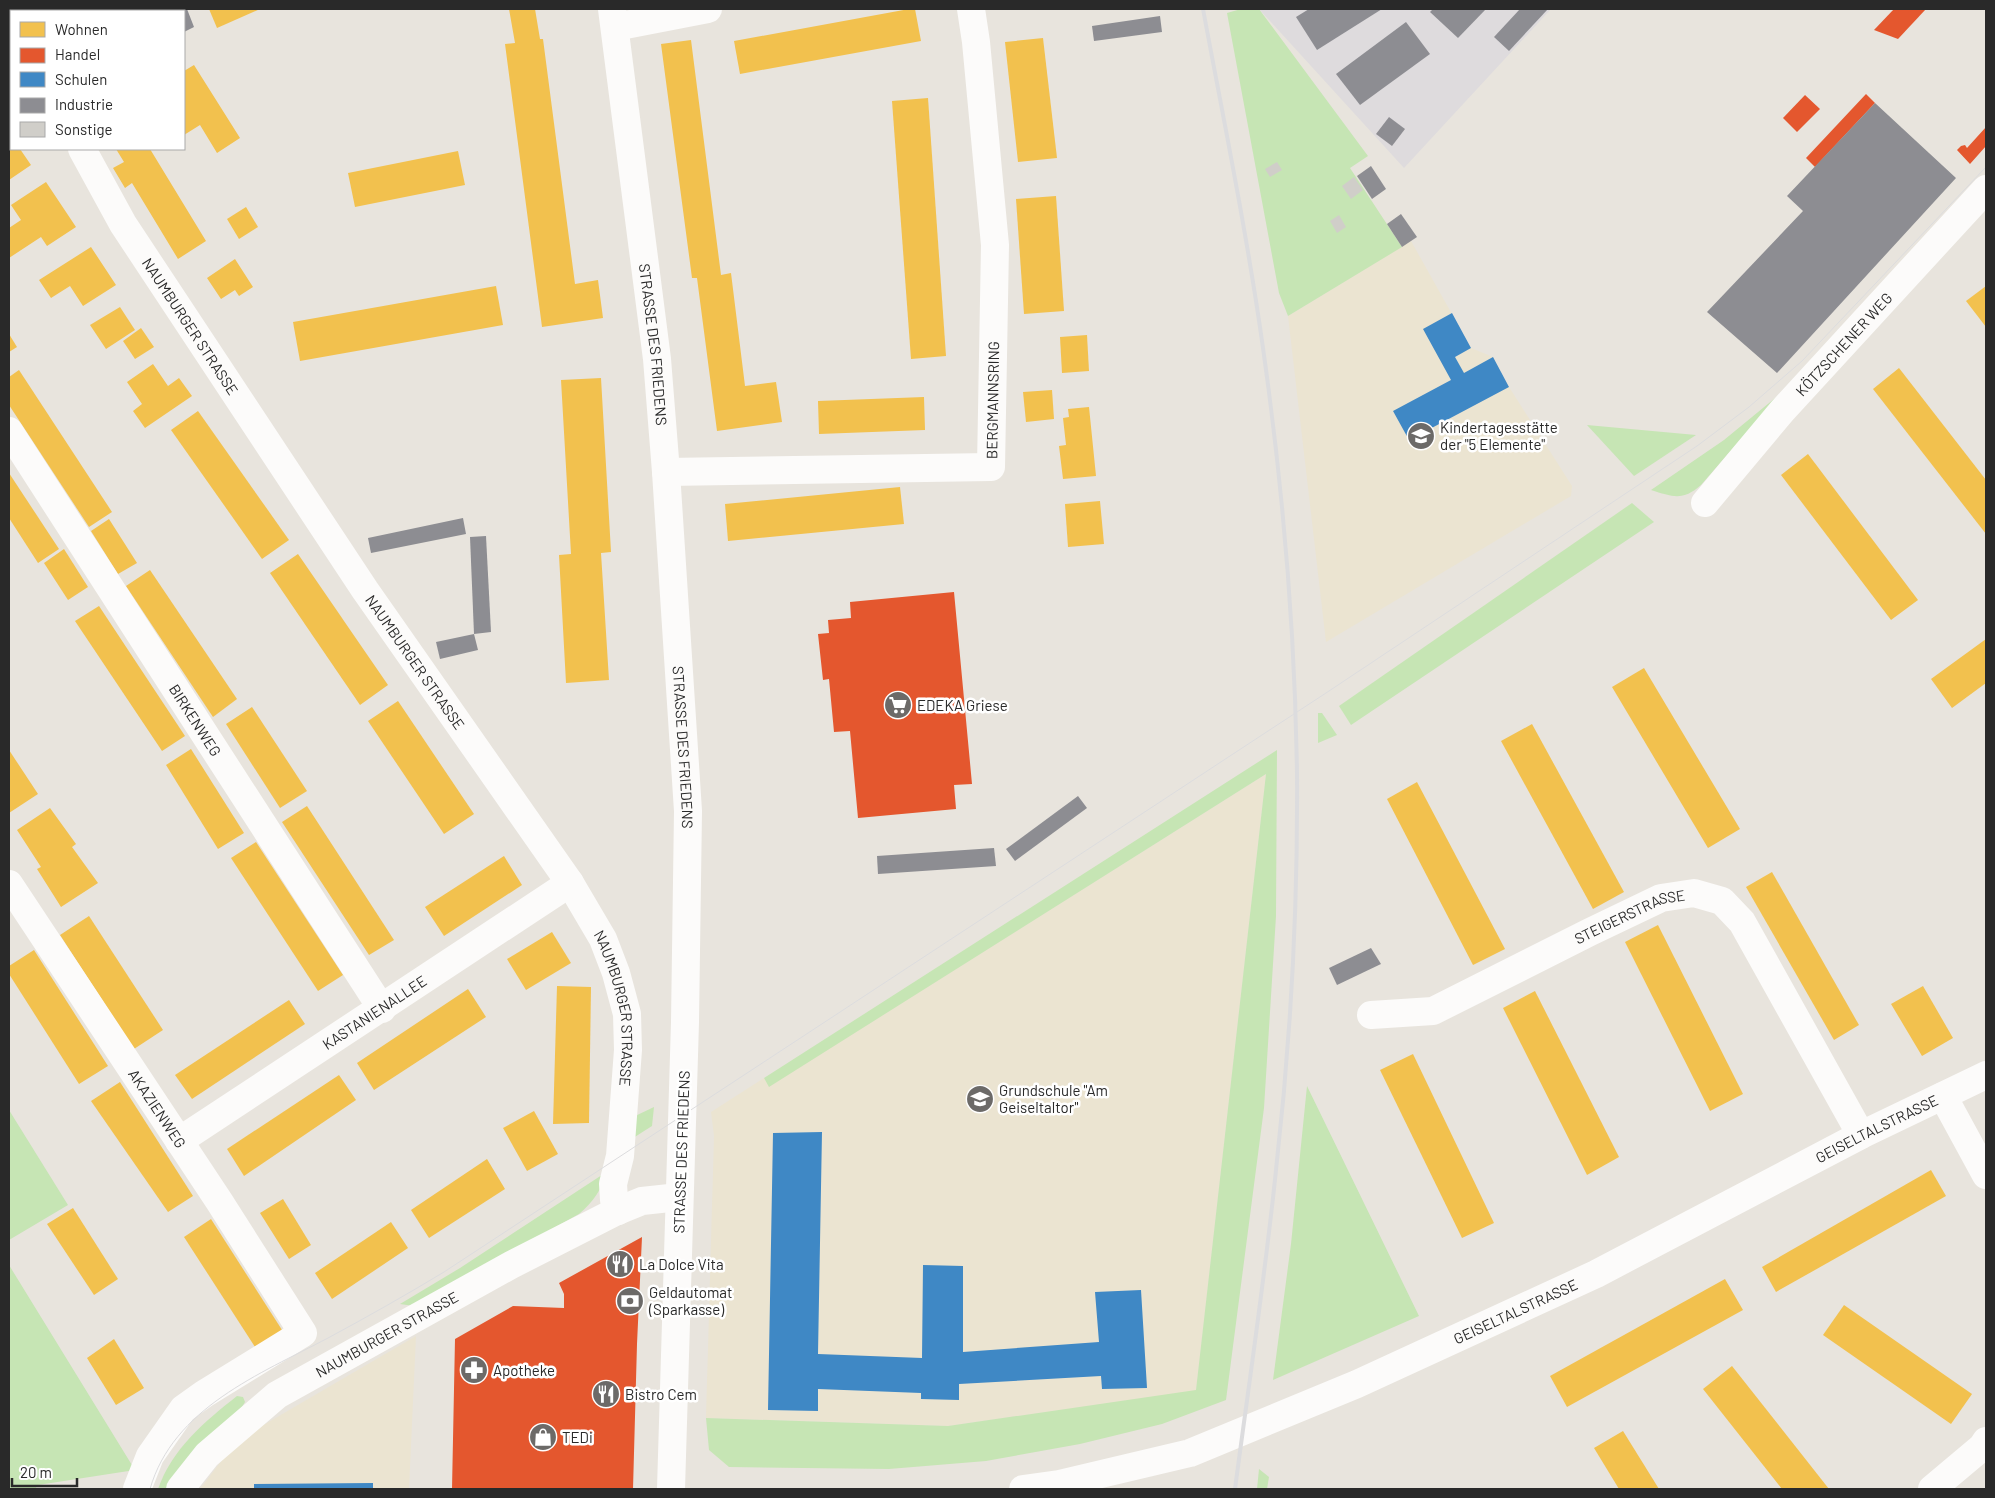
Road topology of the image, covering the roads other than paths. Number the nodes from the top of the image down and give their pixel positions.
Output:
1 (708, 9) edge
2 (970, 9) edge
3 (613, 18) edge
4 (83, 150) edge
5 (1986, 189) edge
6 (9, 431) edge
7 (666, 472) junction
8 (1705, 502) dead end
9 (9, 884) edge
10 (570, 884) junction
11 (382, 1008) junction
12 (1371, 1015) dead end
13 (1986, 1075) edge
14 (1943, 1096) junction
15 (1861, 1135) junction
16 (179, 1141) junction
17 (1986, 1175) edge
18 (679, 1196) junction
19 (618, 1211) junction
20 (1986, 1441) edge
21 (137, 1489) edge
22 (180, 1489) edge
23 (671, 1489) edge
24 (1022, 1489) edge
25 (1932, 1489) edge

1 - 3 street
2 - 7 street, BERGMANNSRING
3 - 7 street, STRASSE DES FRIEDENS
4 - 10 street, NAUMBURGER STRASSE
5 - 8 street, KÖTZSCHENER WEG
6 - 11 street, BIRKENWEG
7 - 18 street, STRASSE DES FRIEDENS
9 - 16 street, AKAZIENWEG
10 - 11 street, KASTANIENALLEE
10 - 19 street, NAUMBURGER STRASSE
11 - 16 street, KASTANIENALLEE
12 - 15 street, STEIGERSTRASSE
13 - 14 street, GEISELTALSTRASSE
14 - 15 street, GEISELTALSTRASSE
14 - 17 street
15 - 24 street, GEISELTALSTRASSE
16 - 21 street, AKAZIENWEG
18 - 19 street, NAUMBURGER STRASSE
18 - 23 street, STRASSE DES FRIEDENS
19 - 22 street, NAUMBURGER STRASSE
20 - 25 street

